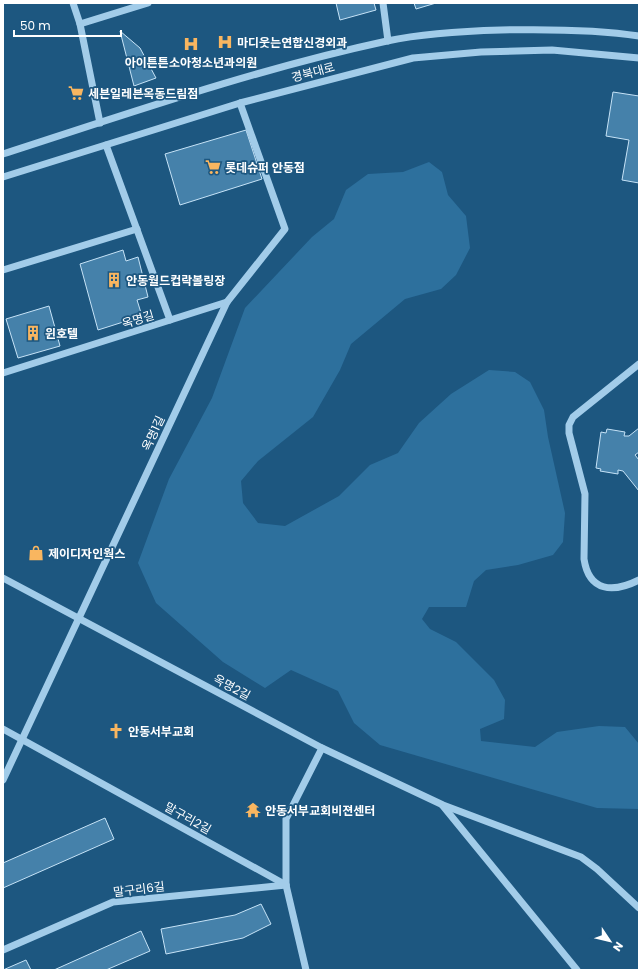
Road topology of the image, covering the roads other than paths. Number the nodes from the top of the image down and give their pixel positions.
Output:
1 (73, 3) edge
2 (148, 3) edge
3 (383, 3) edge
4 (80, 24) junction
5 (639, 36) edge
6 (388, 41) junction
7 (639, 58) edge
8 (240, 103) junction
9 (100, 123) junction
10 (106, 144) junction
11 (3, 154) edge
12 (3, 177) edge
13 (137, 229) junction
14 (3, 270) edge
15 (227, 302) junction
16 (170, 320) junction
17 (639, 364) edge
18 (3, 372) edge
19 (3, 578) edge
20 (639, 580) edge
21 (78, 618) junction
22 (3, 729) edge
23 (22, 739) junction
24 (322, 748) junction
25 (3, 780) edge
26 (443, 805) junction
27 (286, 885) junction
28 (639, 908) edge
29 (3, 950) edge
30 (306, 970) edge
31 (577, 970) edge

1 - 4 street
2 - 4 street
3 - 6 street
4 - 9 street
5 - 6 street, 경북대로
6 - 9 street, 경북대로
7 - 8 street, 경북대로
8 - 10 street, 경북대로
8 - 15 street, 옥명1길
9 - 11 street, 경북대로
10 - 12 street, 경북대로
10 - 13 street, 옥명길
13 - 14 street
13 - 16 street, 옥명길
15 - 16 street
15 - 21 street, 옥명1길
16 - 18 street, 옥명길
17 - 20 street
19 - 21 street, 옥명2길
21 - 23 street, 옥명1길
21 - 24 street, 옥명2길
22 - 23 street, 말구리2길
23 - 25 street, 옥명1길
23 - 27 street, 말구리2길
24 - 26 street, 옥명2길
24 - 27 street
26 - 28 street, 옥명2길
26 - 31 street
27 - 29 street, 말구리6길
27 - 30 street

